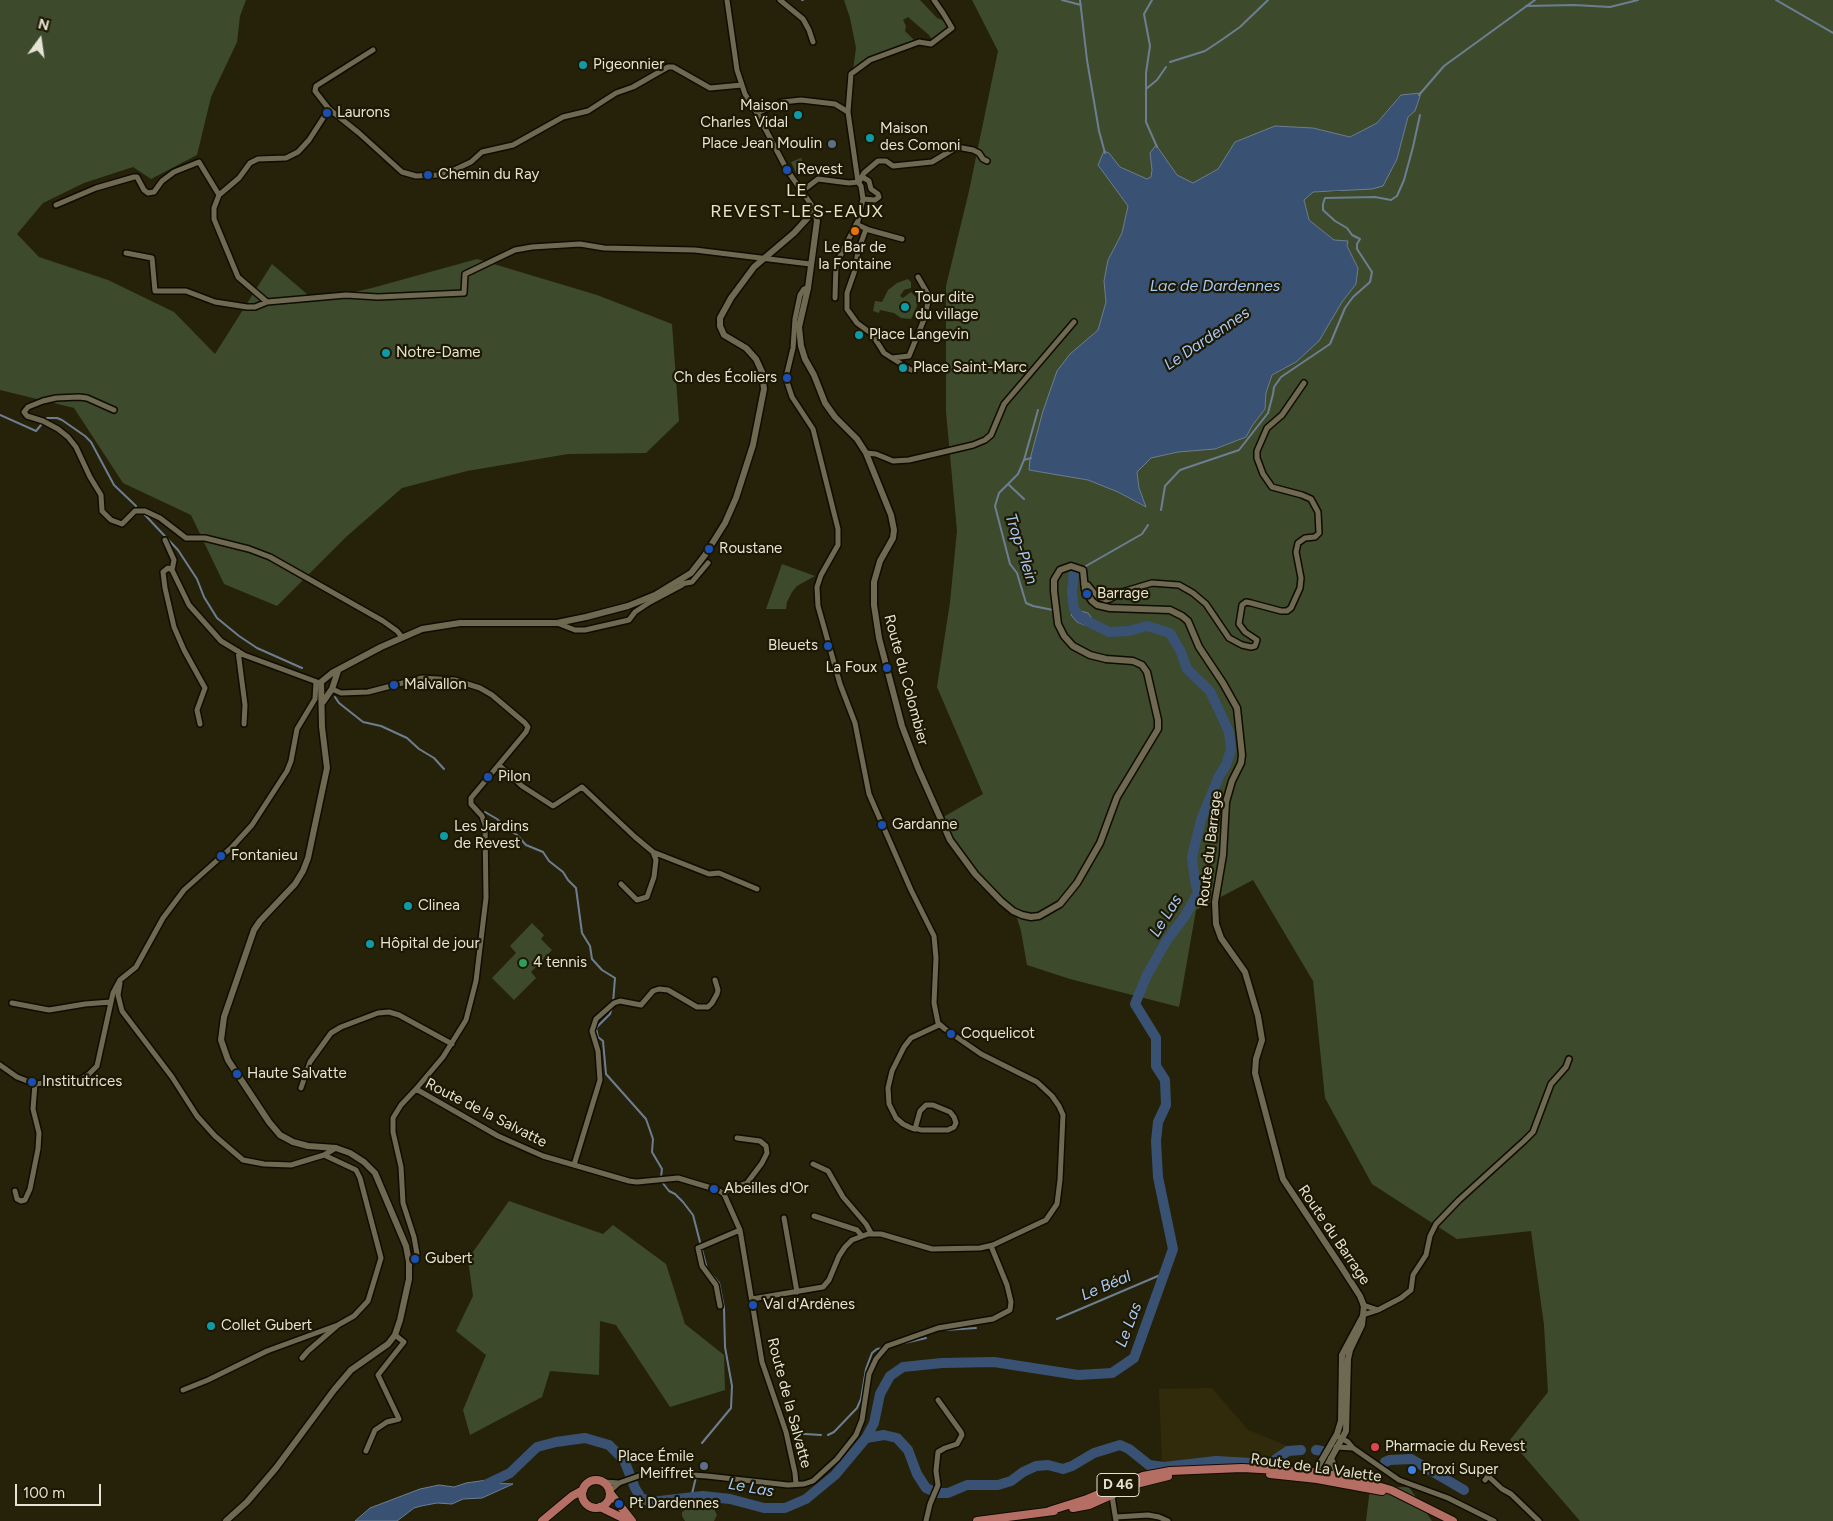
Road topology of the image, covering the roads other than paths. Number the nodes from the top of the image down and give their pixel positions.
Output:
1 (727, 0) edge
2 (780, 0) edge
3 (934, 0) edge
4 (813, 42) dead end
5 (373, 50) dead end
6 (742, 86) junction
7 (329, 109) junction
8 (848, 112) junction
9 (757, 113) junction
10 (987, 161) dead end
11 (859, 180) junction
12 (801, 192) junction
13 (219, 196) junction
14 (863, 199) junction
15 (56, 206) dead end
16 (815, 210) junction
17 (856, 224) junction
18 (866, 229) junction
19 (902, 239) dead end
20 (126, 253) dead end
21 (766, 258) junction
22 (810, 264) junction
23 (918, 277) dead end
24 (808, 288) junction
25 (835, 298) dead end
26 (267, 302) junction
27 (1074, 322) dead end
28 (891, 358) junction
29 (910, 370) dead end
30 (1304, 383) dead end
31 (114, 410) dead end
32 (866, 453) junction
33 (165, 540) dead end
34 (708, 563) dead end
35 (1079, 568) joint
36 (172, 570) junction
37 (680, 583) junction
38 (1084, 584) junction
39 (557, 622) junction
40 (402, 637) junction
41 (238, 651) junction
42 (338, 671) junction
43 (321, 683) junction
44 (331, 688) junction
45 (322, 703) junction
46 (200, 724) dead end
47 (244, 724) dead end
48 (499, 765) junction
49 (653, 852) junction
50 (621, 884) dead end
51 (757, 889) dead end
52 (120, 980) junction
53 (715, 980) dead end
54 (111, 1002) junction
55 (12, 1003) dead end
56 (939, 1025) junction
57 (452, 1044) junction
58 (1569, 1060) dead end
59 (0, 1065) edge
60 (35, 1084) junction
61 (301, 1088) dead end
62 (416, 1089) junction
63 (915, 1129) junction
64 (737, 1138) dead end
65 (336, 1148) junction
66 (324, 1155) junction
67 (813, 1164) dead end
68 (574, 1165) junction
69 (15, 1191) dead end
70 (724, 1194) junction
71 (814, 1216) dead end
72 (784, 1218) dead end
73 (740, 1230) junction
74 (871, 1233) junction
75 (862, 1236) junction
76 (991, 1246) junction
77 (409, 1262) junction
78 (797, 1292) junction
79 (752, 1299) junction
80 (1363, 1305) junction
81 (720, 1306) dead end
82 (1378, 1310) junction
83 (1363, 1315) junction
84 (338, 1325) junction
85 (395, 1335) junction
86 (302, 1358) dead end
87 (183, 1390) dead end
88 (938, 1400) dead end
89 (1339, 1437) junction
90 (1334, 1446) junction
91 (1354, 1448) junction
92 (366, 1450) dead end
93 (1331, 1458) junction
94 (1189, 1470) junction
95 (1295, 1473) junction
96 (1319, 1473) junction
97 (1485, 1480) dead end
98 (604, 1482) junction
99 (621, 1483) junction
100 (796, 1484) junction
101 (1377, 1485) junction
102 (1356, 1486) junction
103 (583, 1490) junction
104 (610, 1492) junction
105 (1106, 1495) junction
106 (1404, 1496) junction
107 (586, 1504) junction
108 (562, 1506) junction
109 (600, 1507) junction
110 (1116, 1519) edge
111 (226, 1521) edge
112 (542, 1521) edge
113 (630, 1521) edge
114 (926, 1521) edge
115 (977, 1521) edge
116 (1168, 1521) edge
117 (1453, 1521) edge
118 (1494, 1521) edge
119 (1539, 1521) edge

1 - 6 street
2 - 4 street
3 - 8 street
5 - 7 street
6 - 7 street
6 - 9 street
7 - 13 street
8 - 9 street
8 - 11 street
9 - 12 street
10 - 11 street
11 - 12 street
11 - 14 street
11 - 14 street
12 - 16 street
13 - 15 street
13 - 26 street
14 - 17 street
16 - 21 street
16 - 22 street, Route du Colombier
17 - 18 street
17 - 25 street
18 - 19 street
18 - 28 street
20 - 26 street
21 - 22 street
21 - 26 street
21 - 37 street
22 - 24 street, Route du Colombier
23 - 28 street
24 - 32 street, Route du Colombier
24 - 56 street
27 - 32 street
28 - 29 street
30 - 38 street
31 - 40 street
32 - 35 street, Route du Colombier
33 - 36 street
34 - 37 street
35 - 38 street, Route du Barrage
36 - 41 street
36 - 46 street
37 - 39 street
37 - 39 street
38 - 80 street, Route du Barrage
39 - 40 street
40 - 42 street
41 - 43 street
41 - 47 street
42 - 43 street
42 - 44 street
43 - 44 street
43 - 44 street
43 - 45 street
43 - 52 street
44 - 45 street
44 - 48 street
45 - 65 street
48 - 49 street
48 - 57 street
49 - 50 street
49 - 51 street
52 - 54 street
52 - 66 street
53 - 68 street
54 - 55 street
54 - 60 street
56 - 63 street
56 - 76 street
57 - 61 street
57 - 62 street
58 - 82 street
59 - 60 street
60 - 69 street
62 - 68 street, Route de la Salvatte
62 - 77 street, Route de la Salvatte
63 - 63 street
64 - 70 street
65 - 66 street
65 - 77 street
66 - 84 street
67 - 74 street
68 - 70 street, Route de la Salvatte
70 - 73 street, Route de la Salvatte
71 - 75 street
72 - 78 street
73 - 79 street, Route de la Salvatte
73 - 81 street
74 - 75 street
74 - 76 street
75 - 78 street
76 - 100 street
77 - 85 street
78 - 79 street
79 - 100 street, Route de la Salvatte
80 - 82 street
80 - 83 street, Route du Barrage
82 - 83 street
83 - 89 street, Route du Barrage
84 - 86 street
84 - 87 street
85 - 92 street
85 - 111 street
88 - 114 street
89 - 90 street, Route du Barrage
89 - 91 street
90 - 91 street
90 - 93 street, Route du Barrage
90 - 96 street, Route du Barrage
91 - 118 street
93 - 96 street, Route du Barrage
93 - 101 street
94 - 95 main road, Route de La Valette / D 46
94 - 105 main road, Route de La Valette / D 46
94 - 105 main road, Route de La Valette / D 46
95 - 96 main road, D 46
95 - 102 main road, Route de La Valette / D 46
96 - 101 main road, Route de La Valette / D 46
96 - 102 street
97 - 119 street
98 - 99 street
98 - 103 main road
98 - 104 main road
99 - 100 street
99 - 104 street
101 - 106 main road, Route de La Valette / D 46
102 - 106 main road, Route de La Valette / D 46
103 - 107 main road
103 - 108 main road
104 - 109 main road
104 - 113 main road
105 - 110 street
105 - 115 main road, Route de La Valette / D 46
106 - 117 main road, Route de La Valette / D 46
107 - 108 main road
107 - 109 main road
108 - 112 main road
109 - 113 main road
110 - 116 street

